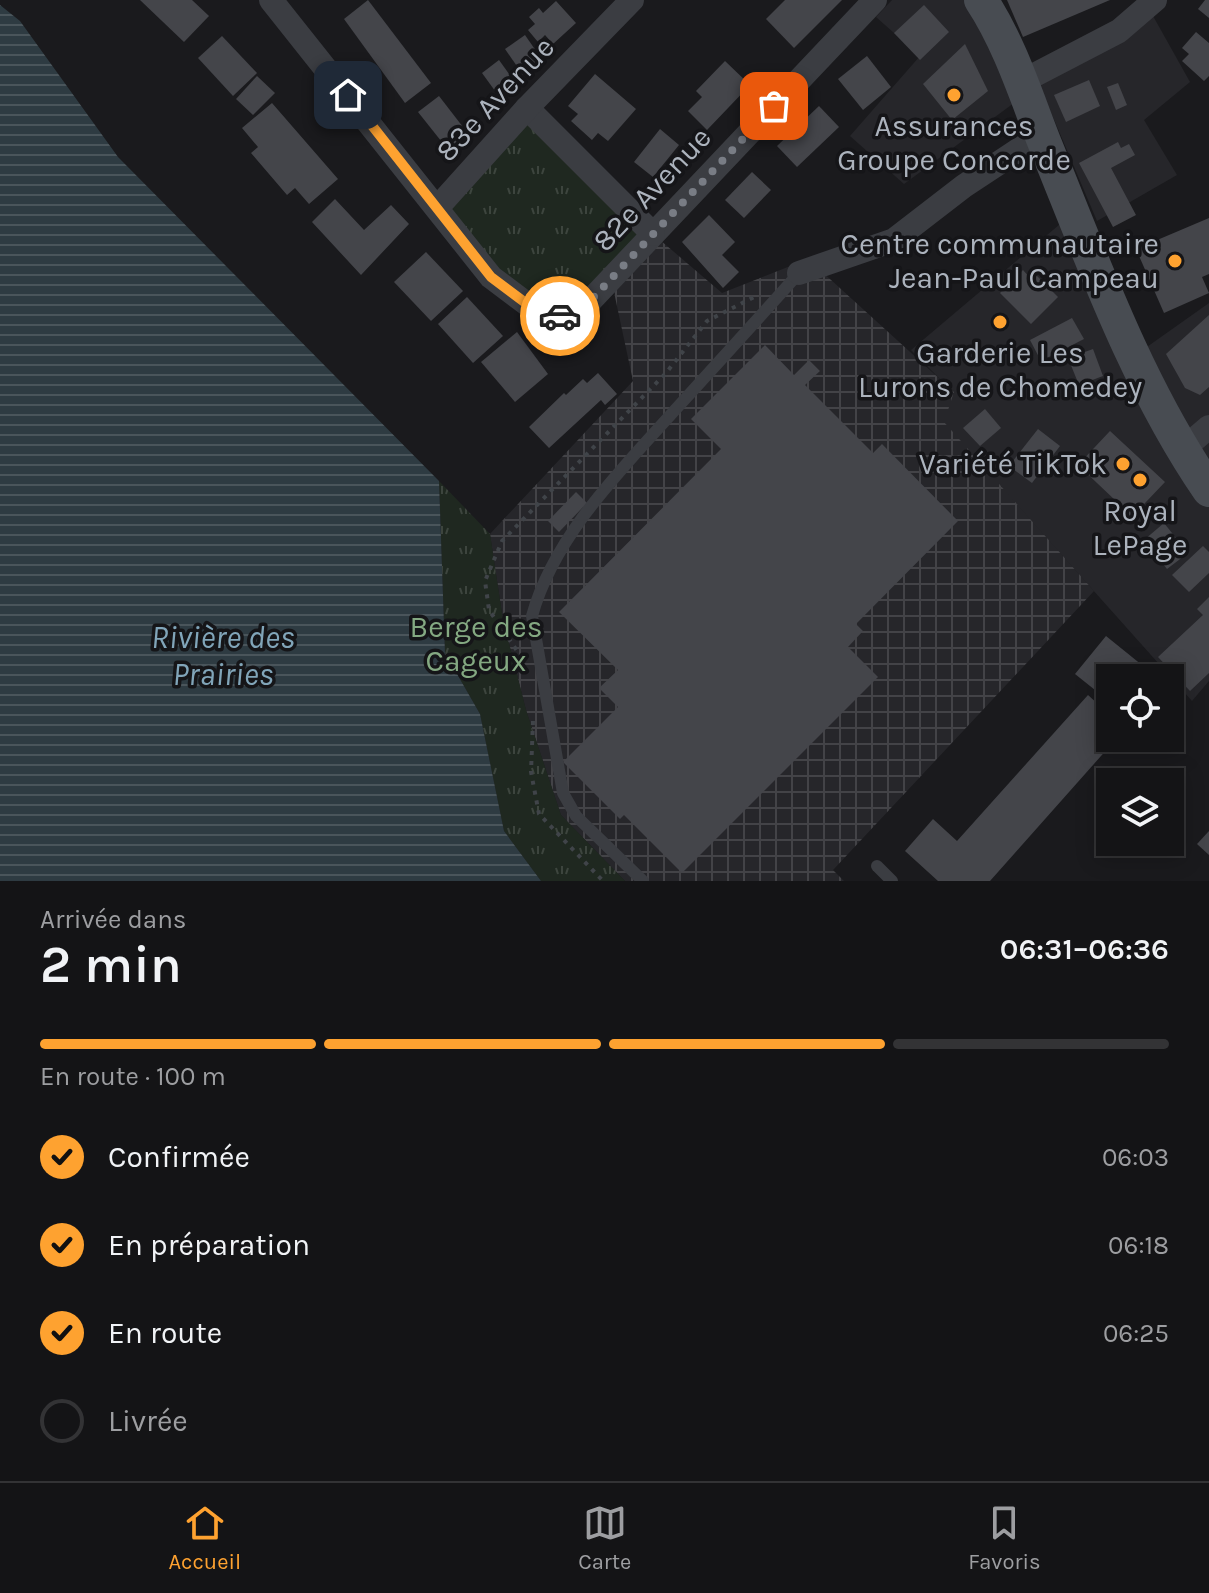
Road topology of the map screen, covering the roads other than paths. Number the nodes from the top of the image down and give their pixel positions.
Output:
1 (271, 0) edge
2 (875, 0) edge
3 (981, 0) edge
4 (1155, 0) edge
5 (619, 4) edge
6 (1021, 82) junction
7 (527, 108) junction
8 (1041, 135) junction
9 (438, 207) junction
10 (653, 234) junction
11 (799, 273) joint
12 (1209, 427) edge
13 (1182, 450) junction
14 (1209, 490) edge
15 (877, 866) dead end
16 (643, 881) edge
17 (892, 881) edge

1 - 9 street
2 - 10 street, 82e Avenue
3 - 6 street
4 - 6 street
5 - 7 street, 83e Avenue
6 - 8 street
7 - 9 street, 83e Avenue
7 - 10 street
8 - 11 street
8 - 13 street
9 - 10 street, 82e Avenue
11 - 16 lane
12 - 13 street
13 - 14 street
15 - 17 lane

